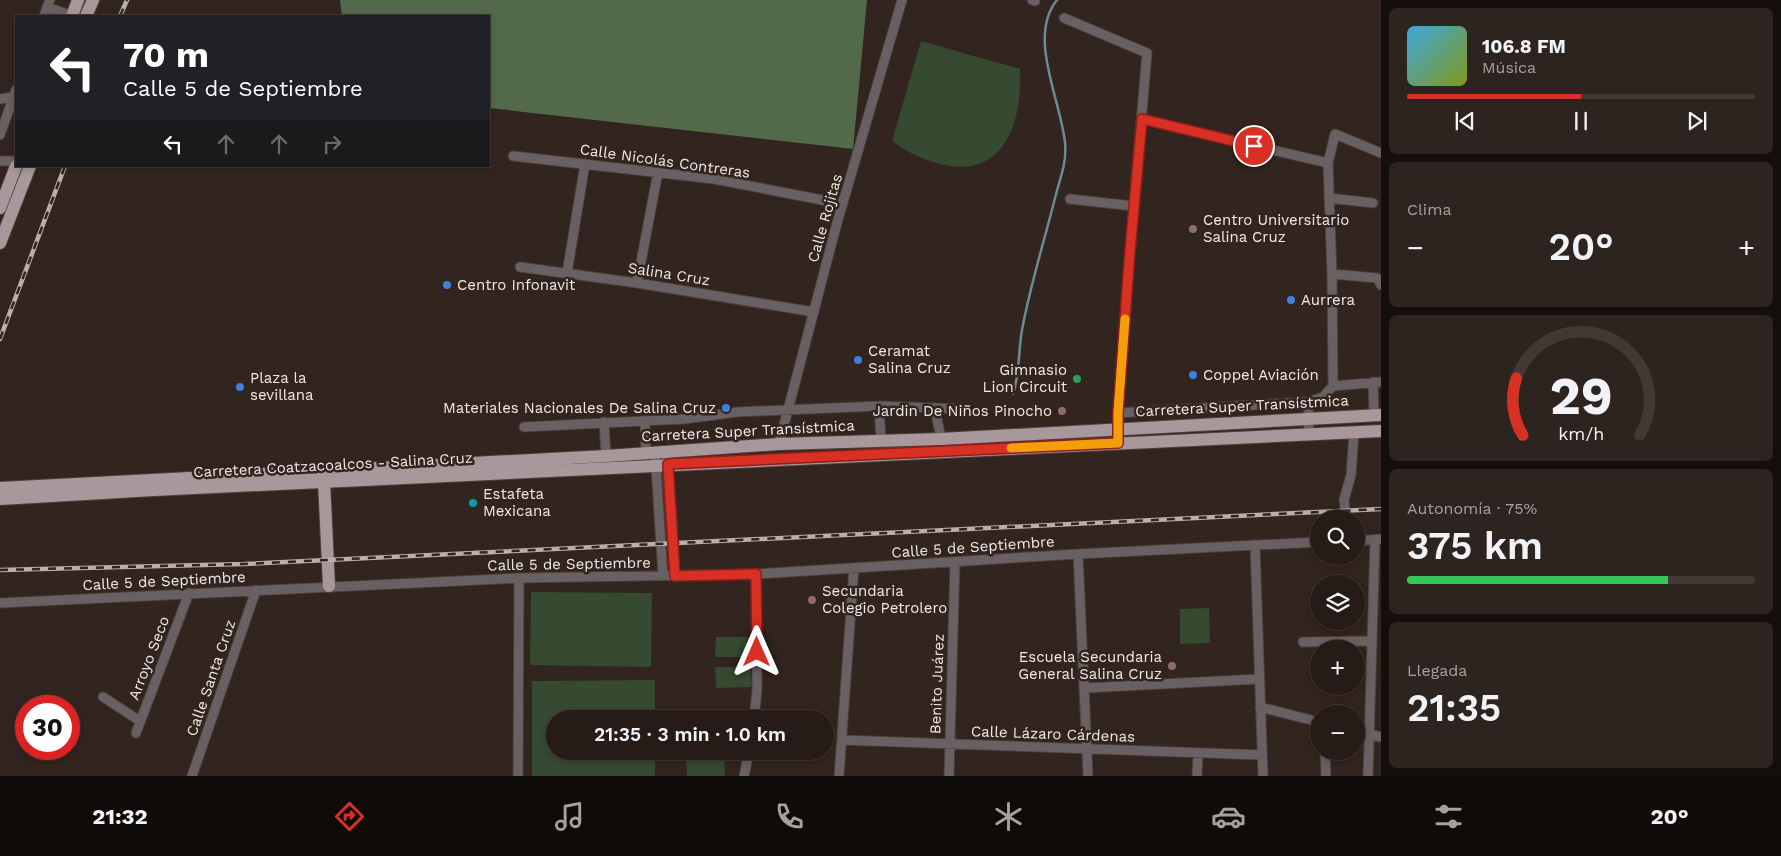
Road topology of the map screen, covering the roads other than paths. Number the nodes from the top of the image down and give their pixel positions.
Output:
1 (78, 0) edge
2 (93, 0) edge
3 (902, 0) edge
4 (47, 8) edge
5 (69, 15) edge
6 (72, 15) edge
7 (86, 15) edge
8 (1064, 18) dead end
9 (15, 94) edge
10 (0, 99) edge
11 (1142, 119) junction
12 (0, 134) edge
13 (1381, 153) edge
14 (513, 156) dead end
15 (0, 161) edge
16 (15, 161) edge
17 (1328, 163) junction
18 (585, 164) junction
19 (16, 167) edge
20 (29, 167) edge
21 (658, 172) junction
22 (1329, 198) junction
23 (1070, 199) dead end
24 (1373, 203) dead end
25 (843, 204) junction
26 (1133, 206) junction
27 (6, 210) edge
28 (0, 243) edge
29 (0, 250) edge
30 (520, 267) dead end
31 (567, 273) junction
32 (1332, 274) junction
33 (637, 283) junction
34 (1381, 285) edge
35 (814, 312) junction
36 (1377, 382) edge
37 (1333, 386) junction
38 (1308, 402) junction
39 (879, 406) junction
40 (935, 408) junction
41 (961, 409) dead end
42 (789, 411) junction
43 (1118, 412) junction
44 (1377, 415) edge
45 (1309, 419) junction
46 (645, 421) junction
47 (604, 422) junction
48 (524, 426) dead end
49 (1118, 430) junction
50 (1381, 431) edge
51 (1354, 433) junction
52 (1309, 435) junction
53 (941, 439) junction
54 (881, 440) junction
55 (1118, 443) junction
56 (779, 444) junction
57 (656, 452) junction
58 (606, 456) junction
59 (662, 465) junction
60 (325, 476) junction
61 (0, 488) edge
62 (0, 499) edge
63 (1345, 510) edge
64 (1365, 540) edge
65 (1378, 540) edge
66 (1310, 542) edge
67 (1255, 545) junction
68 (1078, 554) junction
69 (955, 562) junction
70 (854, 568) junction
71 (756, 574) junction
72 (663, 576) junction
73 (675, 576) junction
74 (518, 578) junction
75 (329, 586) junction
76 (256, 590) junction
77 (189, 593) junction
78 (0, 603) edge
79 (1371, 641) junction
80 (1303, 642) dead end
81 (1376, 662) edge
82 (1259, 679) junction
83 (1085, 688) junction
84 (103, 697) dead end
85 (1260, 707) junction
86 (755, 710) edge
87 (1310, 720) edge
88 (140, 721) junction
89 (136, 733) dead end
90 (1365, 734) edge
91 (1369, 735) junction
92 (1381, 737) edge
93 (842, 740) junction
94 (950, 744) junction
95 (1087, 748) junction
96 (1198, 755) junction
97 (1262, 755) junction
98 (747, 760) edge
99 (1325, 760) edge
100 (192, 776) edge
101 (518, 776) edge
102 (744, 776) edge
103 (839, 776) edge
104 (949, 776) edge
105 (1088, 776) edge
106 (1197, 776) edge
107 (1263, 776) edge
108 (1326, 776) edge
109 (1368, 776) edge

1 - 6 main road
2 - 7 main road
3 - 25 street, Calle Rojitas
4 - 5 street
8 - 11 street
9 - 10 street
9 - 12 street
11 - 17 street
11 - 26 street
13 - 17 street
14 - 18 street, Calle Nicolás Contreras
15 - 16 street
17 - 22 street
18 - 21 street, Calle Nicolás Contreras
18 - 31 street
19 - 27 main road
20 - 27 main road
21 - 25 street, Calle Nicolás Contreras
21 - 33 street
22 - 24 street
22 - 32 street
23 - 26 street
25 - 35 street, Calle Rojitas
26 - 43 street
27 - 28 main road
27 - 29 main road
30 - 31 street, Salina Cruz
31 - 33 street, Salina Cruz
32 - 34 street
32 - 37 street
33 - 35 street, Salina Cruz
35 - 42 street, Calle Rojitas
36 - 37 street
36 - 44 street
37 - 38 street
38 - 43 street
38 - 45 street
39 - 40 street
39 - 42 street
39 - 54 street
40 - 41 street
40 - 53 street
42 - 46 street
42 - 56 street, Calle Rojitas
43 - 49 street
44 - 45 main road, Carretera Super Transístmica
45 - 49 main road, Carretera Super Transístmica
45 - 52 street
46 - 47 street
46 - 57 street
47 - 48 street
47 - 58 street
49 - 53 main road, Carretera Super Transístmica
49 - 55 street
50 - 51 main road, Carretera Super Transístmica
51 - 52 main road, Carretera Super Transístmica
51 - 63 street
52 - 55 main road, Carretera Super Transístmica
53 - 54 main road, Carretera Super Transístmica
54 - 56 main road, Carretera Super Transístmica
55 - 59 main road, Carretera Super Transístmica
56 - 57 main road, Carretera Super Transístmica
57 - 58 main road, Carretera Super Transístmica
57 - 59 street
58 - 60 main road, Carretera Super Transístmica
59 - 60 main road, Carretera Coatzacoalcos - Salina Cruz
59 - 72 street
59 - 73 street
60 - 61 main road, Carretera Super Transístmica
60 - 62 main road, Carretera Coatzacoalcos - Salina Cruz
60 - 75 main road
64 - 65 street
65 - 79 street
66 - 67 street, Calle 5 de Septiembre
67 - 68 street, Calle 5 de Septiembre
67 - 82 street
68 - 69 street, Calle 5 de Septiembre
68 - 83 street
69 - 70 street, Calle 5 de Septiembre
69 - 94 street, Benito Juárez
70 - 71 street, Calle 5 de Septiembre
70 - 93 street
71 - 73 street, Calle 5 de Septiembre
71 - 86 street
72 - 73 street, Calle 5 de Septiembre
72 - 74 street, Calle 5 de Septiembre
74 - 75 street, Calle 5 de Septiembre
74 - 101 street
75 - 76 street, Calle 5 de Septiembre
76 - 77 street, Calle 5 de Septiembre
76 - 100 street, Calle Santa Cruz
77 - 78 street, Calle 5 de Septiembre
77 - 88 street, Arroyo Seco
79 - 80 street
79 - 81 street
81 - 91 street
82 - 83 street
82 - 85 street
83 - 95 street
84 - 88 street
85 - 87 street
85 - 97 street
88 - 89 street, Arroyo Seco
90 - 91 street
91 - 92 street
91 - 109 street
93 - 94 street, Calle Lázaro Cárdenas
93 - 103 street
94 - 95 street, Calle Lázaro Cárdenas
94 - 104 street, Benito Juárez
95 - 96 street, Calle Lázaro Cárdenas
95 - 105 street
96 - 97 street, Calle Lázaro Cárdenas
96 - 106 street
97 - 107 street
98 - 102 street
99 - 108 street

